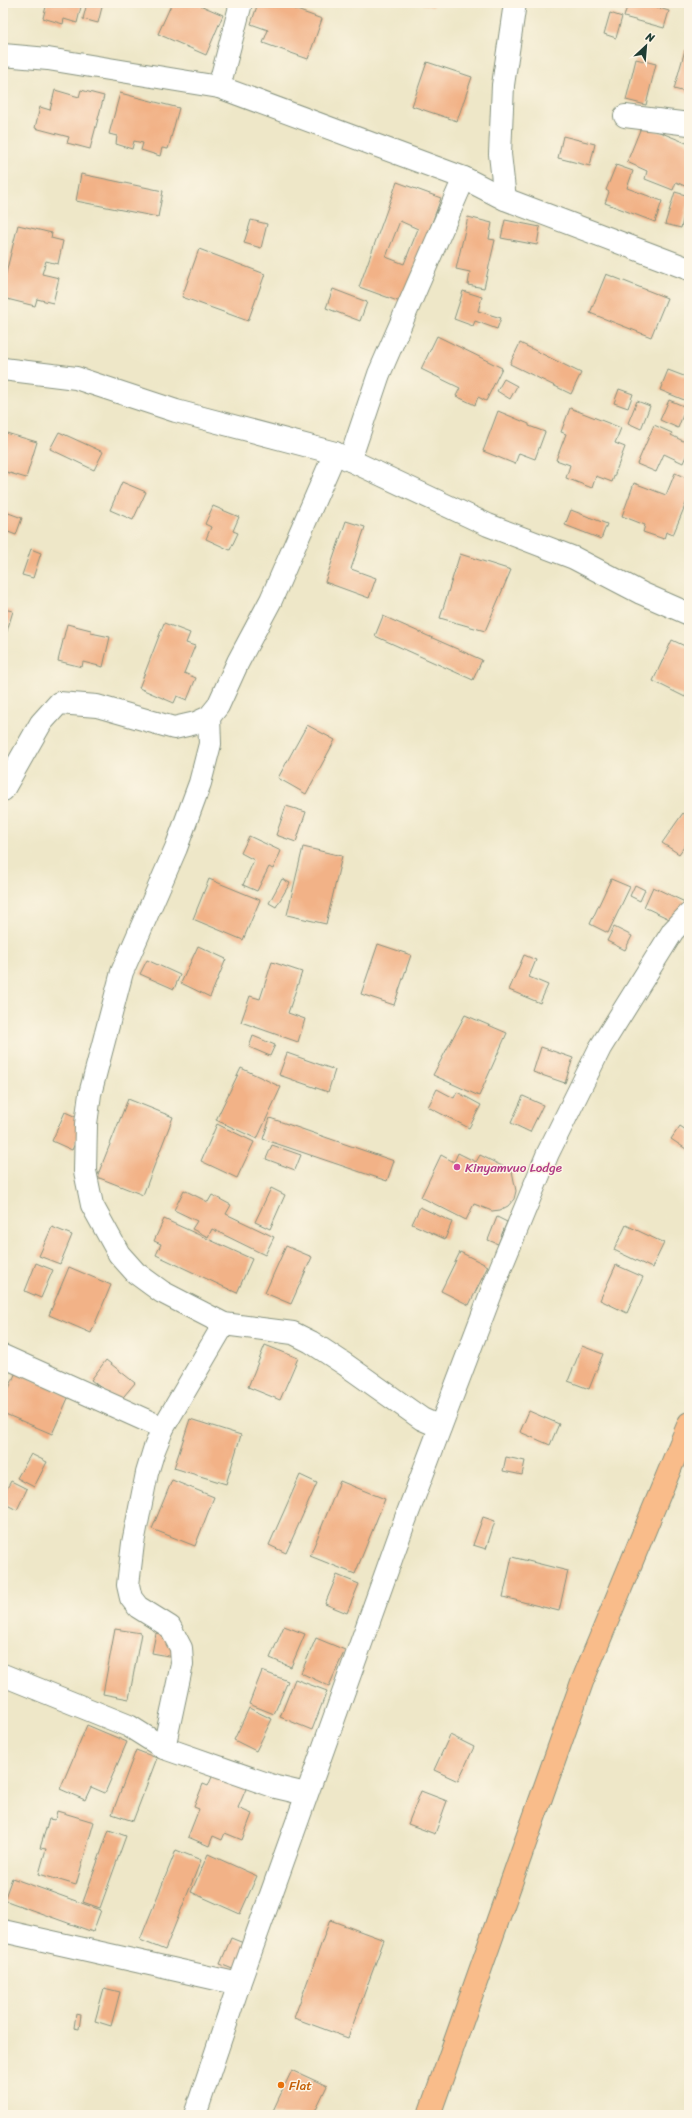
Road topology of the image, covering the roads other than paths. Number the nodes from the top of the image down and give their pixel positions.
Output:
1 (241, 3) edge
2 (516, 3) edge
3 (3, 55) edge
4 (219, 87) junction
5 (625, 116) dead end
6 (689, 124) edge
7 (464, 178) junction
8 (505, 199) junction
9 (689, 269) edge
10 (3, 369) edge
11 (343, 456) junction
12 (689, 614) edge
13 (209, 717) junction
14 (3, 790) edge
15 (689, 914) edge
16 (224, 1324) junction
17 (3, 1356) edge
18 (689, 1423) edge
19 (440, 1427) junction
20 (163, 1428) junction
21 (3, 1675) edge
22 (164, 1748) junction
23 (306, 1794) junction
24 (3, 1931) edge
25 (239, 1984) junction
26 (195, 2115) edge
27 (429, 2115) edge

1 - 4 street
2 - 8 street
3 - 4 street
4 - 7 street
5 - 6 street
7 - 8 street
7 - 11 street
8 - 9 street
10 - 11 street
11 - 12 street
11 - 13 street
13 - 14 street
13 - 16 street
15 - 19 street
16 - 19 street
16 - 20 street
17 - 20 street
18 - 27 highway
19 - 23 street
20 - 22 street
21 - 22 street
22 - 23 street
23 - 25 street
24 - 25 street
25 - 26 street

